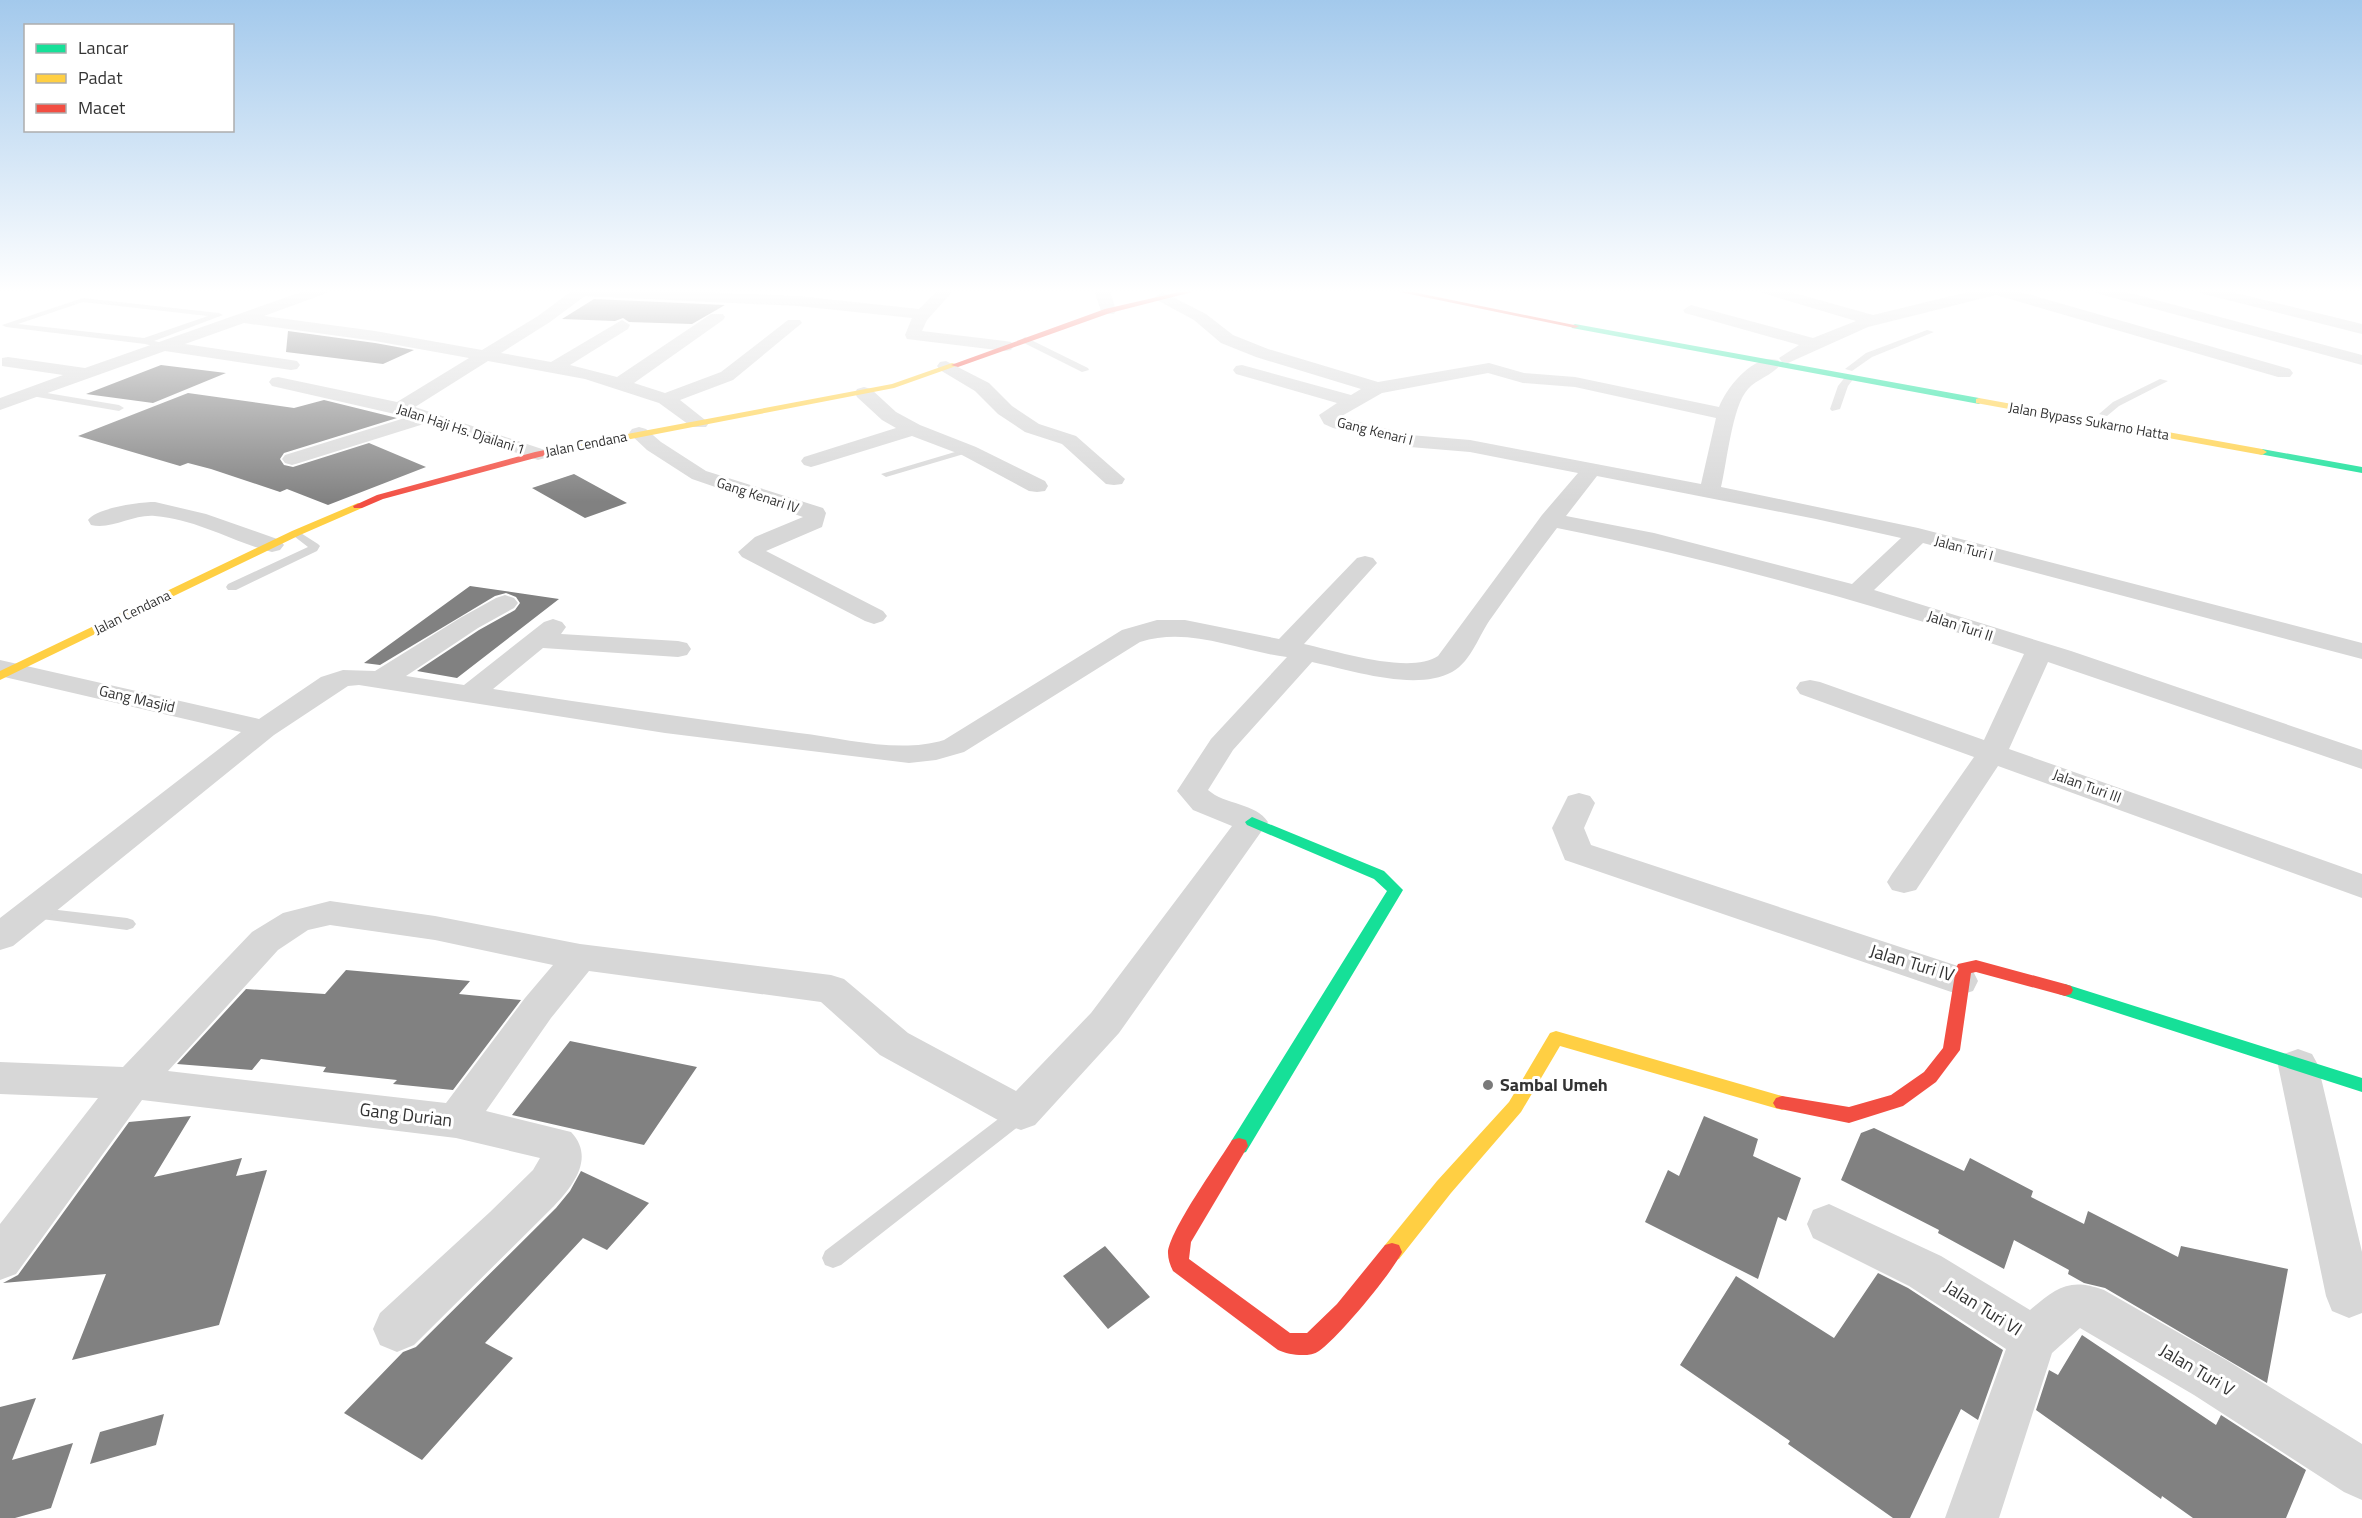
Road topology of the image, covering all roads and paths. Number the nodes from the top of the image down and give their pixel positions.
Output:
1 (124, 361) edge
2 (263, 361) edge
3 (476, 361) edge
4 (507, 361) edge
5 (566, 361) edge
6 (654, 361) edge
7 (746, 361) edge
8 (961, 361) edge
9 (1067, 361) edge
10 (1288, 361) edge
11 (1780, 361) joint
12 (1863, 361) edge
13 (2242, 361) edge
14 (8, 362) dead end
15 (291, 365) dead end
16 (946, 366) junction
17 (555, 368) junction
18 (1085, 370) dead end
19 (1242, 370) dead end
20 (2284, 373) dead end
21 (88, 374) junction
22 (1849, 374) junction
23 (2163, 381) dead end
24 (278, 382) dead end
25 (620, 384) junction
26 (1377, 388) junction
27 (29, 393) junction
28 (864, 393) junction
29 (666, 399) junction
30 (1353, 402) junction
31 (0, 404) edge
32 (119, 408) dead end
33 (400, 408) junction
34 (1835, 409) dead end
35 (1724, 414) junction
36 (2103, 414) junction
37 (428, 417) junction
38 (699, 423) junction
39 (913, 429) junction
40 (639, 433) junction
41 (969, 451) junction
42 (538, 454) junction
43 (292, 459) dead end
44 (2362, 459) edge
45 (811, 461) dead end
46 (1591, 470) junction
47 (2362, 470) edge
48 (886, 474) dead end
49 (1114, 479) dead end
50 (1037, 486) dead end
51 (1710, 490) junction
52 (99, 520) dead end
53 (1550, 520) junction
54 (296, 533) junction
55 (1918, 535) junction
56 (273, 545) junction
57 (1365, 563) dead end
58 (232, 587) dead end
59 (1857, 593) junction
60 (505, 603) dead end
61 (874, 616) dead end
62 (678, 649) dead end
63 (1296, 651) junction
64 (2039, 651) junction
65 (2362, 651) edge
66 (4, 671) edge
67 (379, 681) junction
68 (1810, 688) dead end
69 (468, 695) junction
70 (264, 729) junction
71 (1993, 752) junction
72 (2362, 760) edge
73 (1578, 803) dead end
74 (1252, 822) junction
75 (1904, 882) dead end
76 (2362, 886) edge
77 (31, 913) junction
78 (127, 924) dead end
79 (0, 937) edge
80 (580, 957) junction
81 (1960, 981) junction
82 (2298, 1065) junction
83 (0, 1078) edge
84 (132, 1083) junction
85 (2362, 1085) edge
86 (1021, 1113) junction
87 (456, 1121) junction
88 (1828, 1224) dead end
89 (832, 1258) dead end
90 (0, 1259) edge
91 (2349, 1296) dead end
92 (397, 1329) dead end
93 (2033, 1339) junction
94 (2362, 1474) edge
95 (1972, 1518) edge

1 - 21 street
2 - 15 street
3 - 33 street
4 - 17 street
5 - 17 street
6 - 25 street
7 - 29 street
8 - 16 main road, Jalan Cendana
9 - 18 lane
10 - 26 street
11 - 22 main road, Jalan Bypass Sukarno Hatta
11 - 35 street
12 - 22 lane
13 - 20 street
14 - 21 street
16 - 28 main road, Jalan Cendana
16 - 49 street
17 - 25 street
19 - 30 street
21 - 27 street
22 - 34 lane
22 - 36 main road, Jalan Bypass Sukarno Hatta
22 - 47 main road, Jalan Bypass Sukarno Hatta
23 - 36 lane
24 - 33 street, Jalan Haji Hs. Djailani 1
25 - 29 street
26 - 30 street, Gang Kenari I
26 - 35 street
27 - 31 street
27 - 32 lane
28 - 38 main road, Jalan Cendana
28 - 39 street
29 - 38 street
30 - 46 street, Gang Kenari I
33 - 37 street, Jalan Haji Hs. Djailani 1
35 - 51 street
36 - 44 main road, Jalan Bypass Sukarno Hatta
37 - 42 street, Jalan Haji Hs. Djailani 1
37 - 43 street
38 - 40 main road, Jalan Cendana
39 - 41 street
39 - 45 street
40 - 42 main road, Jalan Cendana
40 - 61 street, Gang Kenari IV
41 - 48 lane
41 - 50 street
42 - 54 main road, Jalan Cendana
46 - 51 street, Gang Kenari I
46 - 53 street
51 - 55 street, Jalan Turi I
52 - 56 street
53 - 59 street, Jalan Turi II
53 - 63 street
54 - 56 main road, Jalan Cendana
54 - 58 lane
55 - 59 street
55 - 65 street, Jalan Turi I
56 - 66 main road, Jalan Cendana
57 - 63 street
59 - 64 street, Jalan Turi II
60 - 67 street
62 - 69 street
63 - 69 street
63 - 74 street
64 - 71 street
64 - 72 street, Jalan Turi II
66 - 70 street, Gang Masjid
67 - 69 street
67 - 70 street
68 - 71 street, Jalan Turi III
70 - 77 street
71 - 75 street
71 - 76 street, Jalan Turi III
73 - 81 street, Jalan Turi IV
74 - 81 main road
74 - 86 street
77 - 78 lane
77 - 79 street
80 - 84 street
80 - 86 street
80 - 87 street
81 - 82 main road, Jalan Turi IV
82 - 85 main road, Jalan Turi IV
82 - 91 street
83 - 84 street, Gang Durian
84 - 87 street, Gang Durian
84 - 90 street
86 - 89 lane
87 - 92 street, Gang Durian
88 - 93 street, Jalan Turi VI
93 - 94 street, Jalan Turi V
93 - 95 street, Jalan Turi VI

